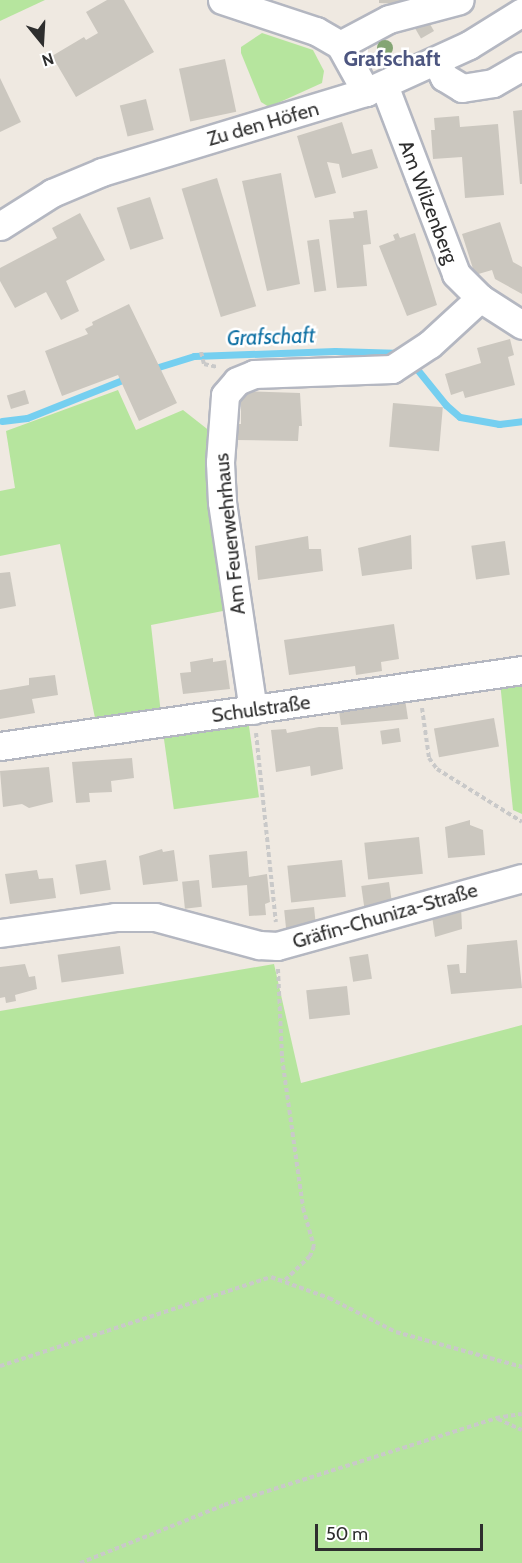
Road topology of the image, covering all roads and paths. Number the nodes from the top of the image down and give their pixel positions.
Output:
1 (222, 0) edge
2 (460, 0) edge
3 (522, 12) edge
4 (340, 45) junction
5 (436, 61) junction
6 (522, 66) edge
7 (375, 89) junction
8 (0, 226) edge
9 (480, 298) junction
10 (522, 325) edge
11 (201, 352) dead end
12 (202, 361) dead end
13 (522, 670) edge
14 (419, 687) junction
15 (253, 710) junction
16 (0, 746) edge
17 (522, 822) edge
18 (522, 878) edge
19 (0, 933) edge
20 (277, 946) junction
21 (285, 1280) junction
22 (0, 1366) edge
23 (522, 1367) edge
24 (522, 1414) edge
25 (496, 1418) junction
26 (522, 1430) edge
27 (80, 1563) edge

1 - 4 street
2 - 4 street
3 - 5 street, Zu den Höfen
4 - 7 street, Am Wilzenberg
5 - 6 street
5 - 7 street, Zu den Höfen
7 - 8 street, Zu den Höfen
7 - 9 street, Am Wilzenberg
9 - 10 street, Am Wilzenberg
9 - 15 street, Am Feuerwehrhaus
11 - 12 path
13 - 14 street, Schulstraße
14 - 15 street, Schulstraße
14 - 17 path
15 - 16 street, Schulstraße
15 - 20 path
18 - 20 street, Gräfin-Chuniza-Straße
19 - 20 street, Gräfin-Chuniza-Straße
20 - 21 path
21 - 22 path
21 - 23 path
24 - 25 path
25 - 26 path
25 - 27 path

